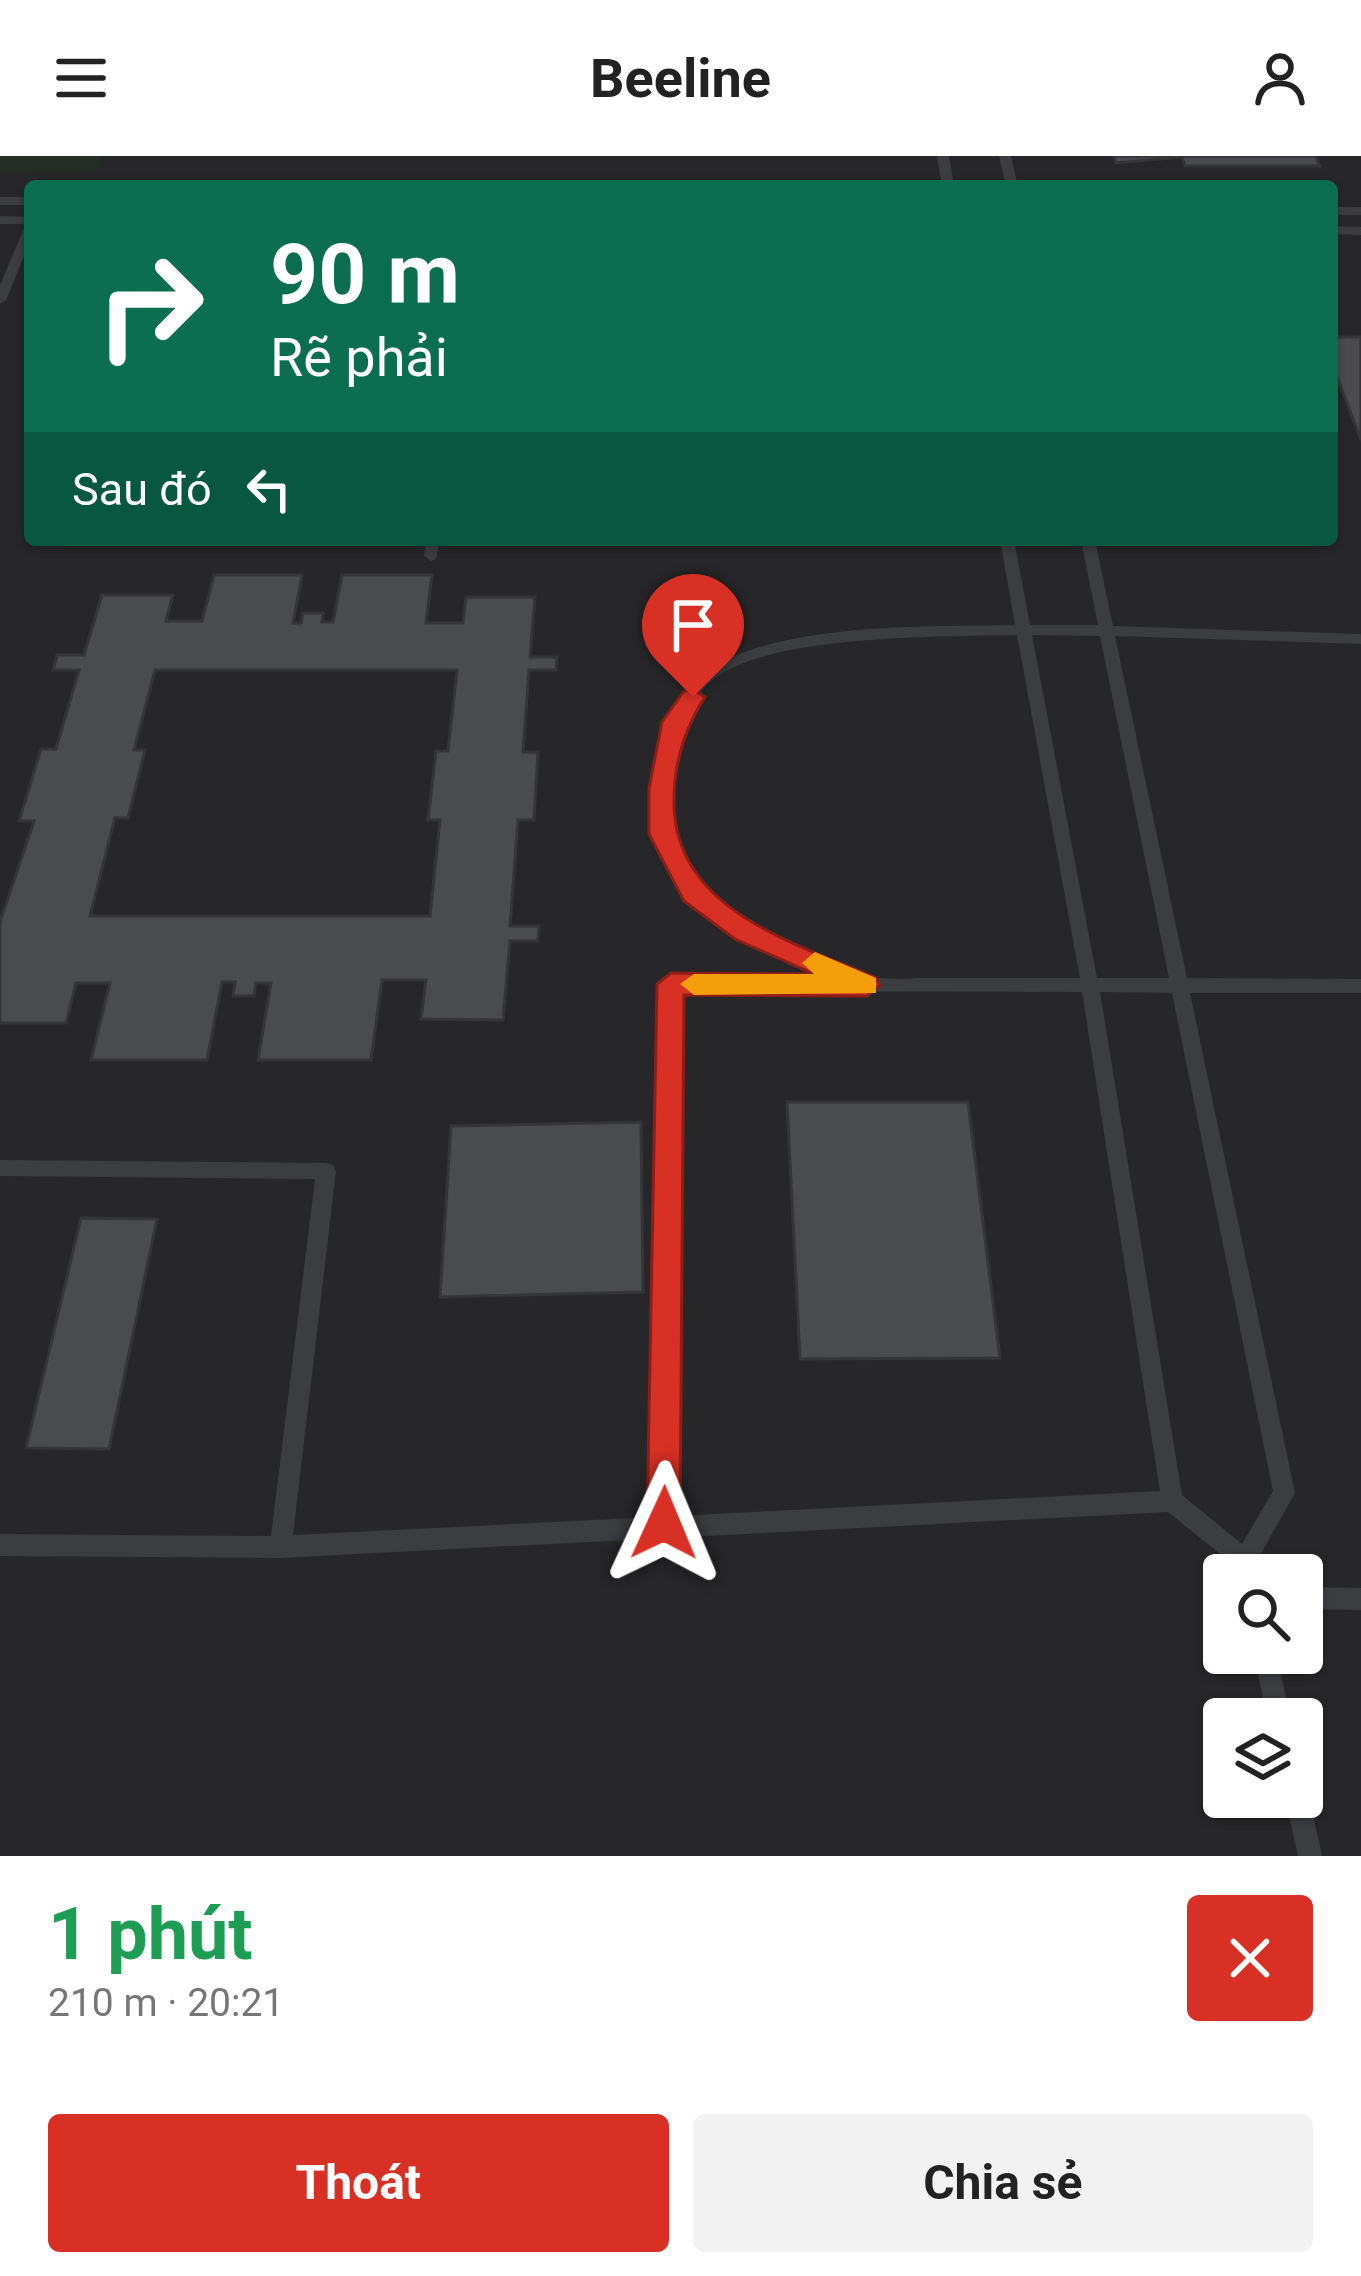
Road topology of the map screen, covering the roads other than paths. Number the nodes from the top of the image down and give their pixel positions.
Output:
1 (24, 239) edge
2 (0, 300) edge
3 (1008, 546) edge
4 (1089, 546) edge
5 (1022, 631) junction
6 (1108, 633) junction
7 (1361, 639) edge
8 (867, 985) junction
9 (1090, 986) junction
10 (1182, 986) junction
11 (1361, 986) edge
12 (0, 1168) edge
13 (1172, 1501) junction
14 (664, 1523) junction
15 (0, 1545) edge
16 (281, 1546) junction
17 (1231, 1554) edge
18 (1253, 1554) edge
19 (1323, 1598) edge
20 (1361, 1599) edge
21 (1302, 1818) edge
22 (1310, 1856) edge

1 - 2 lane
3 - 5 lane
4 - 6 lane
5 - 6 lane
5 - 8 lane
5 - 9 lane
6 - 7 lane
6 - 10 lane
8 - 9 lane
8 - 14 lane
9 - 10 lane
9 - 13 lane
10 - 11 lane
10 - 18 lane
12 - 16 lane
13 - 14 lane
13 - 17 lane
14 - 16 lane
15 - 16 lane
19 - 20 lane
21 - 22 lane

